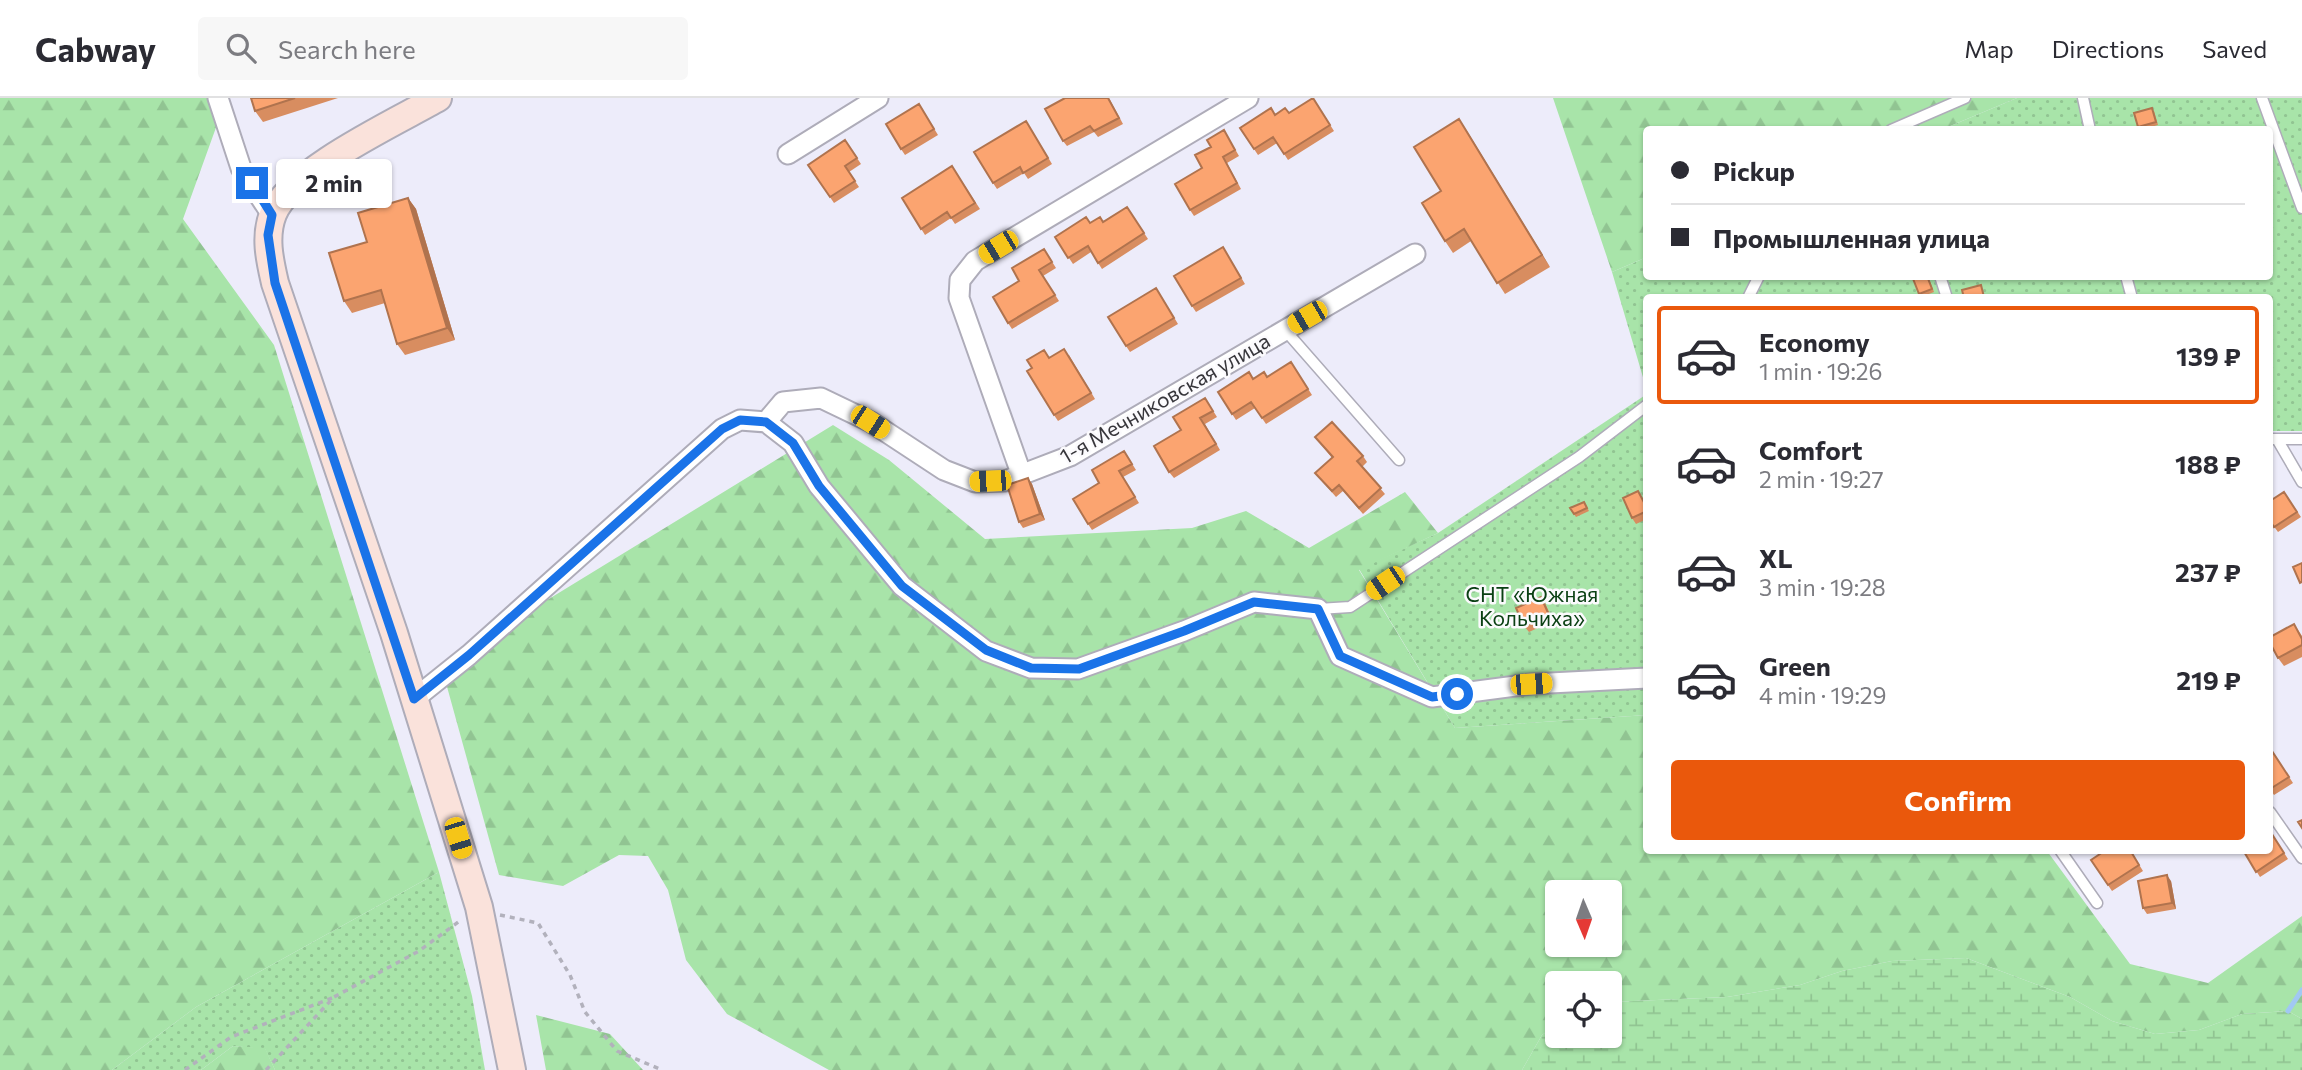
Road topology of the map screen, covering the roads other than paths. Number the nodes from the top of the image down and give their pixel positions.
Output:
1 (218, 98) edge
2 (438, 98) edge
3 (878, 98) edge
4 (1248, 98) edge
5 (1965, 98) edge
6 (2083, 98) edge
7 (2262, 98) edge
8 (1900, 126) edge
9 (2089, 126) edge
10 (2272, 126) edge
11 (2273, 128) edge
12 (788, 154) dead end
13 (2302, 208) edge
14 (272, 215) junction
15 (1415, 254) dead end
16 (1285, 330) junction
17 (1643, 408) edge
18 (766, 422) junction
19 (2274, 439) edge
20 (2302, 439) edge
21 (1399, 460) dead end
22 (1022, 476) junction
23 (2302, 482) edge
24 (1318, 609) junction
25 (1643, 678) edge
26 (414, 699) junction
27 (2273, 816) edge
28 (2063, 854) edge
29 (2302, 858) edge
30 (2097, 903) dead end
31 (512, 1070) edge

1 - 14 street
2 - 14 main road
3 - 12 street
4 - 22 street
5 - 8 lane
6 - 9 lane
7 - 10 lane
11 - 13 lane
14 - 26 main road
15 - 16 street, 1-я Мечниковская улица
16 - 21 lane
16 - 22 street, 1-я Мечниковская улица
17 - 24 lane
18 - 22 street, 1-я Мечниковская улица
18 - 24 street
18 - 26 street
19 - 20 lane
19 - 23 lane
24 - 25 street
26 - 31 main road
27 - 29 lane
28 - 30 lane

